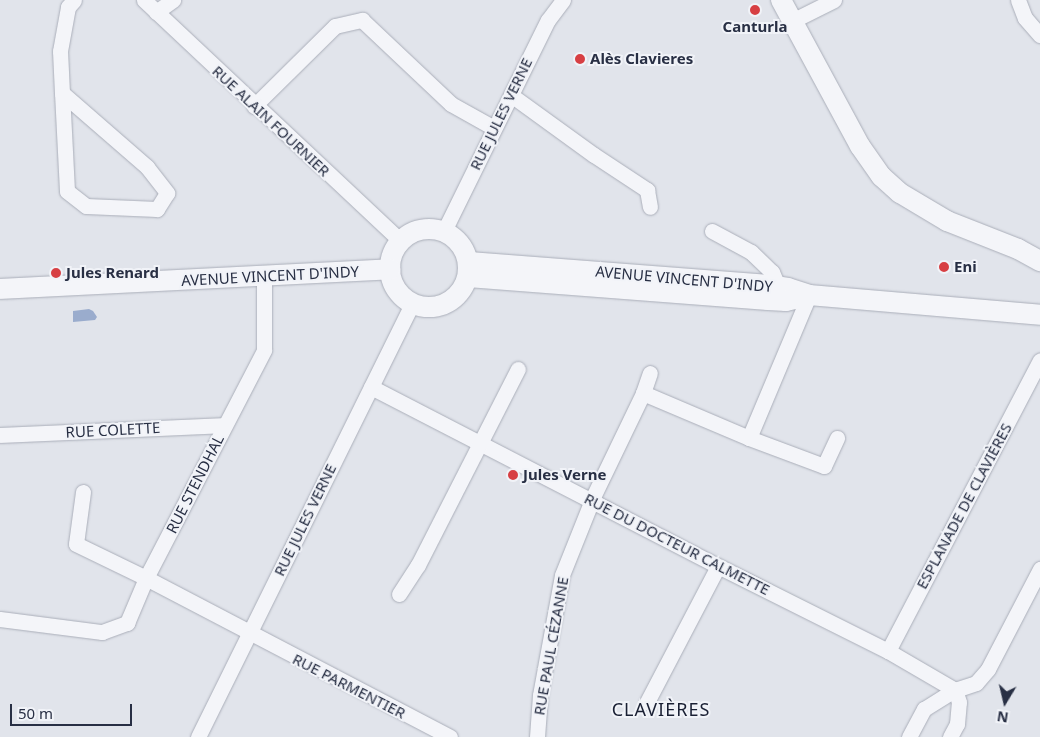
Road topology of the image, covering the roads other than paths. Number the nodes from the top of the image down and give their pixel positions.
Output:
1 (74, 0) edge
2 (144, 0) edge
3 (173, 0) edge
4 (563, 0) edge
5 (781, 0) edge
6 (834, 0) edge
7 (1018, 0) edge
8 (156, 12) junction
9 (792, 21) junction
10 (1040, 35) edge
11 (62, 93) junction
12 (511, 95) junction
13 (254, 106) junction
14 (494, 128) junction
15 (650, 207) dead end
16 (444, 231) junction
17 (712, 231) dead end
18 (400, 240) junction
19 (1040, 261) edge
20 (390, 269) junction
21 (468, 270) junction
22 (264, 277) junction
23 (778, 286) junction
24 (0, 288) edge
25 (809, 295) junction
26 (412, 304) junction
27 (1040, 314) edge
28 (1040, 360) edge
29 (518, 370) dead end
30 (650, 373) dead end
31 (371, 386) junction
32 (643, 393) junction
33 (225, 425) junction
34 (0, 435) edge
35 (749, 438) junction
36 (837, 438) dead end
37 (480, 443) junction
38 (83, 492) dead end
39 (592, 501) junction
40 (718, 566) junction
41 (1040, 569) edge
42 (146, 578) junction
43 (399, 594) dead end
44 (0, 619) edge
45 (249, 634) junction
46 (888, 651) junction
47 (955, 690) junction
48 (647, 702) dead end
49 (198, 737) edge
50 (450, 737) edge
51 (537, 737) edge
52 (909, 737) edge
53 (950, 737) edge

1 - 11 street
2 - 8 street, RUE ALAIN FOURNIER
3 - 8 street
4 - 12 street, RUE JULES VERNE
5 - 9 street
6 - 9 street
7 - 10 street
8 - 13 street, RUE ALAIN FOURNIER
9 - 19 street
11 - 11 street
12 - 14 street, RUE JULES VERNE
12 - 15 street
13 - 14 street
13 - 18 street, RUE ALAIN FOURNIER
14 - 16 street, RUE JULES VERNE
16 - 18 street
16 - 21 street
17 - 23 street
18 - 20 street
20 - 22 street, AVENUE VINCENT D'INDY
20 - 26 street
21 - 23 street, AVENUE VINCENT D'INDY
21 - 25 street, AVENUE VINCENT D'INDY
21 - 26 street
22 - 24 street, AVENUE VINCENT D'INDY
22 - 33 street, RUE STENDHAL
23 - 25 street, AVENUE VINCENT D'INDY
25 - 27 street, AVENUE VINCENT D'INDY
25 - 35 street
26 - 31 street, RUE JULES VERNE
28 - 46 street, ESPLANADE DE CLAVIÈRES
29 - 37 street
30 - 32 street, RUE PAUL CÉZANNE
31 - 37 street, RUE DU DOCTEUR CALMETTE
31 - 45 street, RUE JULES VERNE
32 - 35 street
32 - 39 street, RUE PAUL CÉZANNE
33 - 34 street, RUE COLETTE
33 - 42 street, RUE STENDHAL
35 - 36 street
37 - 39 street, RUE DU DOCTEUR CALMETTE
37 - 43 street
38 - 42 street
39 - 40 street, RUE DU DOCTEUR CALMETTE
39 - 51 street, RUE PAUL CÉZANNE
40 - 46 street, RUE DU DOCTEUR CALMETTE
40 - 48 street
41 - 47 street
42 - 44 street, RUE STENDHAL
42 - 45 street
45 - 49 street, RUE JULES VERNE
45 - 50 street, RUE PARMENTIER
46 - 47 street, RUE DU DOCTEUR CALMETTE
47 - 52 street
47 - 53 street

